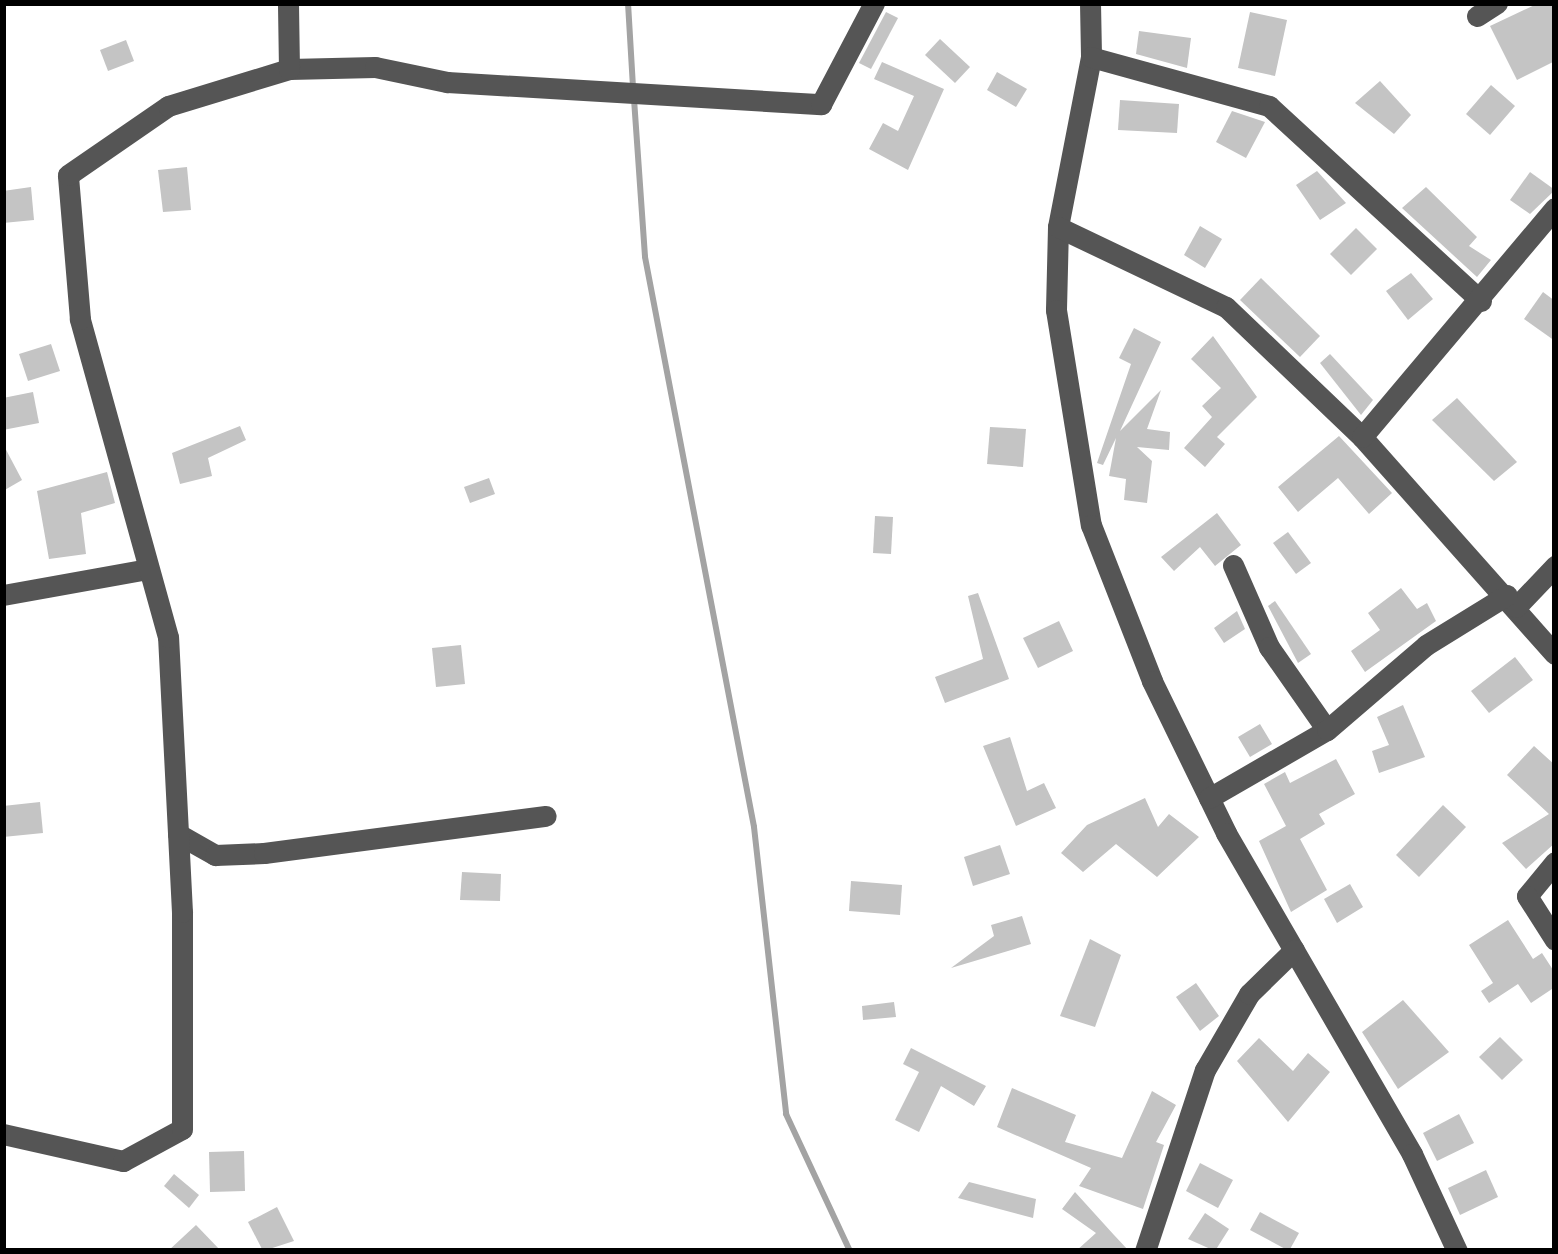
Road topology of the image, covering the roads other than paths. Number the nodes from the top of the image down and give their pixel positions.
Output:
1 (288, 3) edge
2 (874, 3) edge
3 (1090, 3) edge
4 (1497, 3) edge
5 (1477, 16) dead end
6 (1091, 57) junction
7 (289, 69) junction
8 (1555, 208) edge
9 (1058, 227) junction
10 (1481, 301) junction
11 (1362, 437) junction
12 (1233, 565) dead end
13 (1555, 566) edge
14 (148, 569) junction
15 (3, 595) edge
16 (1512, 601) junction
17 (1555, 654) edge
18 (1327, 730) junction
19 (1209, 797) junction
20 (546, 816) dead end
21 (178, 834) junction
22 (1555, 862) edge
23 (1555, 940) edge
24 (1294, 950) junction
25 (3, 1134) edge
26 (1144, 1251) edge
27 (1456, 1251) edge

1 - 7 street
2 - 7 street
3 - 6 street
4 - 5 street
6 - 9 street
6 - 10 street
7 - 14 street
8 - 10 street
9 - 11 street
9 - 19 street
10 - 11 street
11 - 16 street
12 - 18 street
13 - 16 street
14 - 15 street
14 - 21 street
16 - 17 street
16 - 18 street
18 - 19 street
19 - 24 street
20 - 21 street
21 - 25 street
22 - 23 street
24 - 26 street
24 - 27 street

